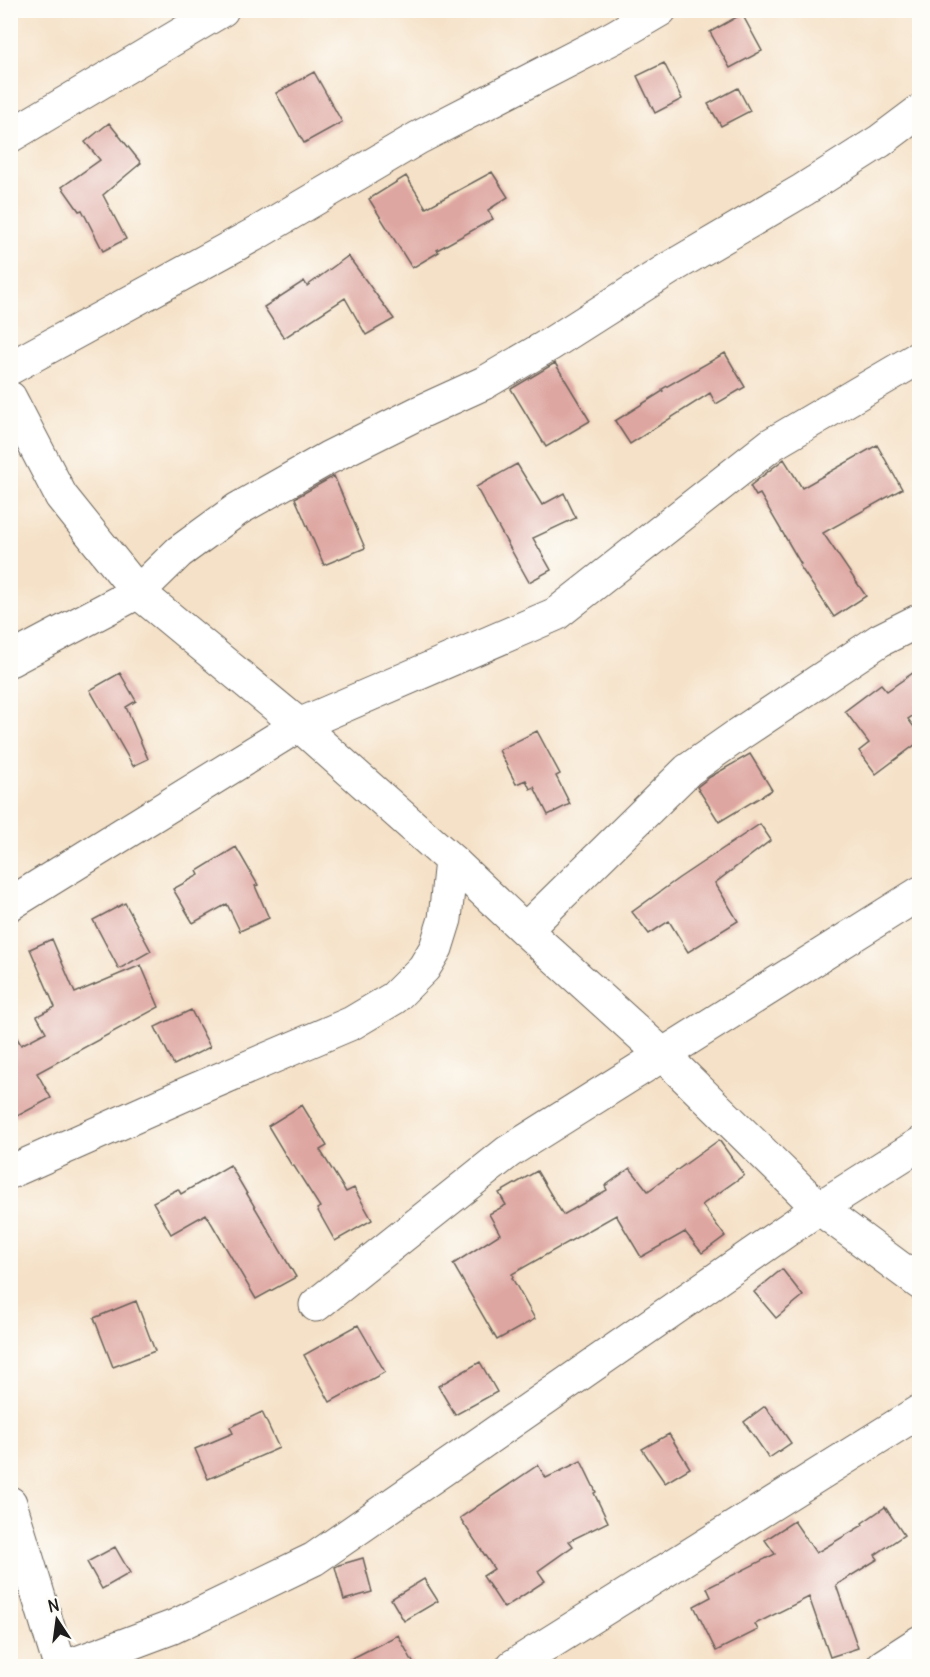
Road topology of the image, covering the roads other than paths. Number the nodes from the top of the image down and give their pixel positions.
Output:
1 (222, 10) edge
2 (660, 10) edge
3 (920, 111) edge
4 (10, 136) edge
5 (920, 357) edge
6 (10, 368) edge
7 (10, 398) edge
8 (138, 592) junction
9 (920, 620) edge
10 (10, 660) edge
11 (299, 725) junction
12 (451, 860) junction
13 (920, 893) edge
14 (10, 904) edge
15 (525, 930) junction
16 (662, 1054) junction
17 (920, 1144) edge
18 (10, 1172) edge
19 (819, 1208) junction
20 (920, 1283) edge
21 (316, 1305) dead end
22 (920, 1411) edge
23 (10, 1503) edge
24 (920, 1642) edge
25 (60, 1666) edge
26 (69, 1666) edge
27 (513, 1666) edge
28 (883, 1666) edge

1 - 4 street
2 - 6 street
3 - 8 street
5 - 11 street
7 - 8 street
8 - 10 street
8 - 11 street
9 - 15 street
11 - 12 street
11 - 14 street
12 - 15 street
12 - 18 street
13 - 16 street
15 - 16 street
16 - 19 street
16 - 21 street
17 - 19 street
19 - 20 street
19 - 26 street
22 - 27 street
23 - 25 street
24 - 28 street

